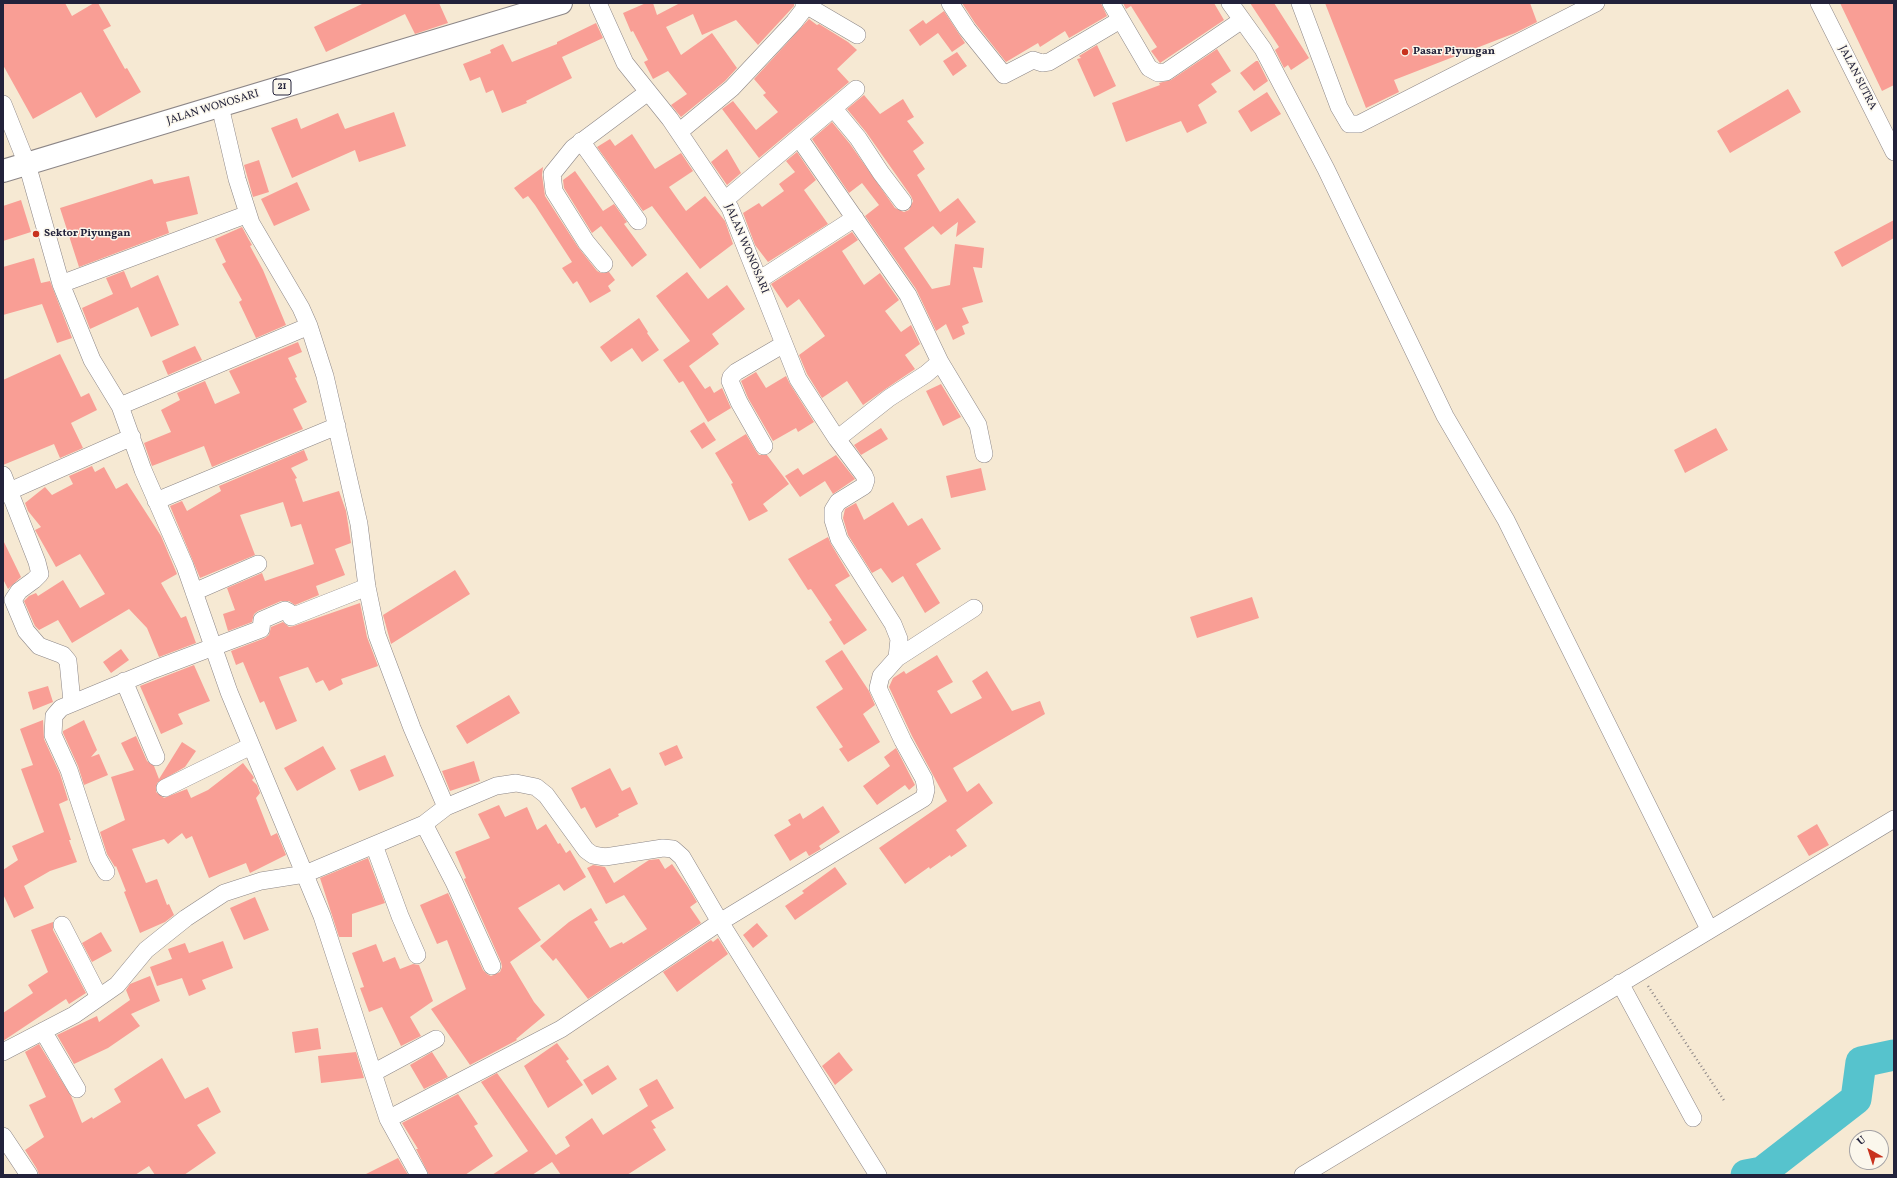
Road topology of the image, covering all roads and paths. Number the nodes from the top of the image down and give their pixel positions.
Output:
1 (561, 3) edge
2 (598, 3) edge
3 (804, 3) edge
4 (950, 3) edge
5 (1111, 3) edge
6 (1230, 3) edge
7 (1300, 3) edge
8 (1596, 3) edge
9 (1819, 3) edge
10 (1120, 20) junction
11 (1242, 20) junction
12 (857, 35) dead end
13 (856, 89) dead end
14 (648, 92) junction
15 (3, 104) edge
16 (220, 106) junction
17 (834, 109) junction
18 (679, 132) junction
19 (799, 138) junction
20 (581, 141) junction
21 (1894, 152) edge
22 (27, 164) junction
23 (3, 171) edge
24 (725, 200) junction
25 (902, 202) dead end
26 (248, 214) junction
27 (855, 218) junction
28 (638, 221) dead end
29 (604, 264) dead end
30 (759, 280) junction
31 (61, 284) junction
32 (309, 326) junction
33 (784, 344) junction
34 (940, 362) junction
35 (120, 406) junction
36 (337, 426) junction
37 (132, 437) junction
38 (837, 440) junction
39 (764, 446) dead end
40 (984, 454) dead end
41 (5, 487) edge
42 (156, 501) junction
43 (258, 564) dead end
44 (368, 587) junction
45 (194, 592) junction
46 (974, 608) dead end
47 (212, 647) junction
48 (897, 658) junction
49 (124, 681) junction
50 (72, 702) junction
51 (252, 746) junction
52 (156, 757) dead end
53 (165, 788) dead end
54 (446, 807) junction
55 (1894, 819) edge
56 (424, 824) junction
57 (374, 845) junction
58 (106, 872) dead end
59 (305, 874) junction
60 (720, 922) junction
61 (62, 925) dead end
62 (1709, 929) junction
63 (417, 955) dead end
64 (492, 966) dead end
65 (1639, 972) junction
66 (1620, 983) junction
67 (99, 997) junction
68 (43, 1031) junction
69 (436, 1039) dead end
70 (3, 1052) edge
71 (373, 1073) junction
72 (77, 1089) dead end
73 (1725, 1102) dead end
74 (1693, 1118) dead end
75 (388, 1119) junction
76 (3, 1136) edge
77 (29, 1175) edge
78 (419, 1175) edge
79 (878, 1175) edge
80 (1303, 1175) edge

1 - 16 highway, JALAN WONOSARI / 21
2 - 14 street, JALAN WONOSARI
3 - 12 street
3 - 18 street
4 - 10 street
5 - 10 street
6 - 11 street
7 - 8 street
9 - 21 street, JALAN SUTRA
10 - 11 street
11 - 62 street
13 - 17 street
14 - 18 street, JALAN WONOSARI
14 - 20 street
15 - 22 street
16 - 22 highway, JALAN WONOSARI / 21
16 - 26 street
17 - 19 street
17 - 25 street
18 - 24 street, JALAN WONOSARI
19 - 24 street
19 - 27 street
20 - 28 street
20 - 29 street
22 - 23 highway, JALAN WONOSARI / 21
22 - 31 street
24 - 30 street, JALAN WONOSARI
26 - 31 street
26 - 32 street
27 - 30 street
27 - 34 street
30 - 33 street, JALAN WONOSARI
31 - 35 street
32 - 35 street
32 - 36 street
33 - 38 street, JALAN WONOSARI
33 - 39 street
34 - 38 street
34 - 40 street
35 - 37 street
36 - 42 street
36 - 44 street
37 - 41 street
37 - 42 street
38 - 48 street, JALAN WONOSARI
41 - 50 street
42 - 45 street
43 - 45 street
44 - 47 street
44 - 54 street
45 - 47 street
46 - 48 street
47 - 49 street
47 - 51 street
48 - 60 street
49 - 50 street
49 - 52 street
50 - 58 street
51 - 53 street
51 - 59 street
54 - 56 street
54 - 60 street
55 - 62 street
56 - 57 street
56 - 64 street
57 - 59 street
57 - 63 street
59 - 67 street
59 - 71 street
60 - 75 street
60 - 79 street
61 - 67 street
62 - 65 street
65 - 66 street
65 - 73 path
66 - 74 street
66 - 80 street
67 - 68 street
68 - 70 street
68 - 72 street
69 - 71 street
71 - 75 street
75 - 78 street
76 - 77 street

